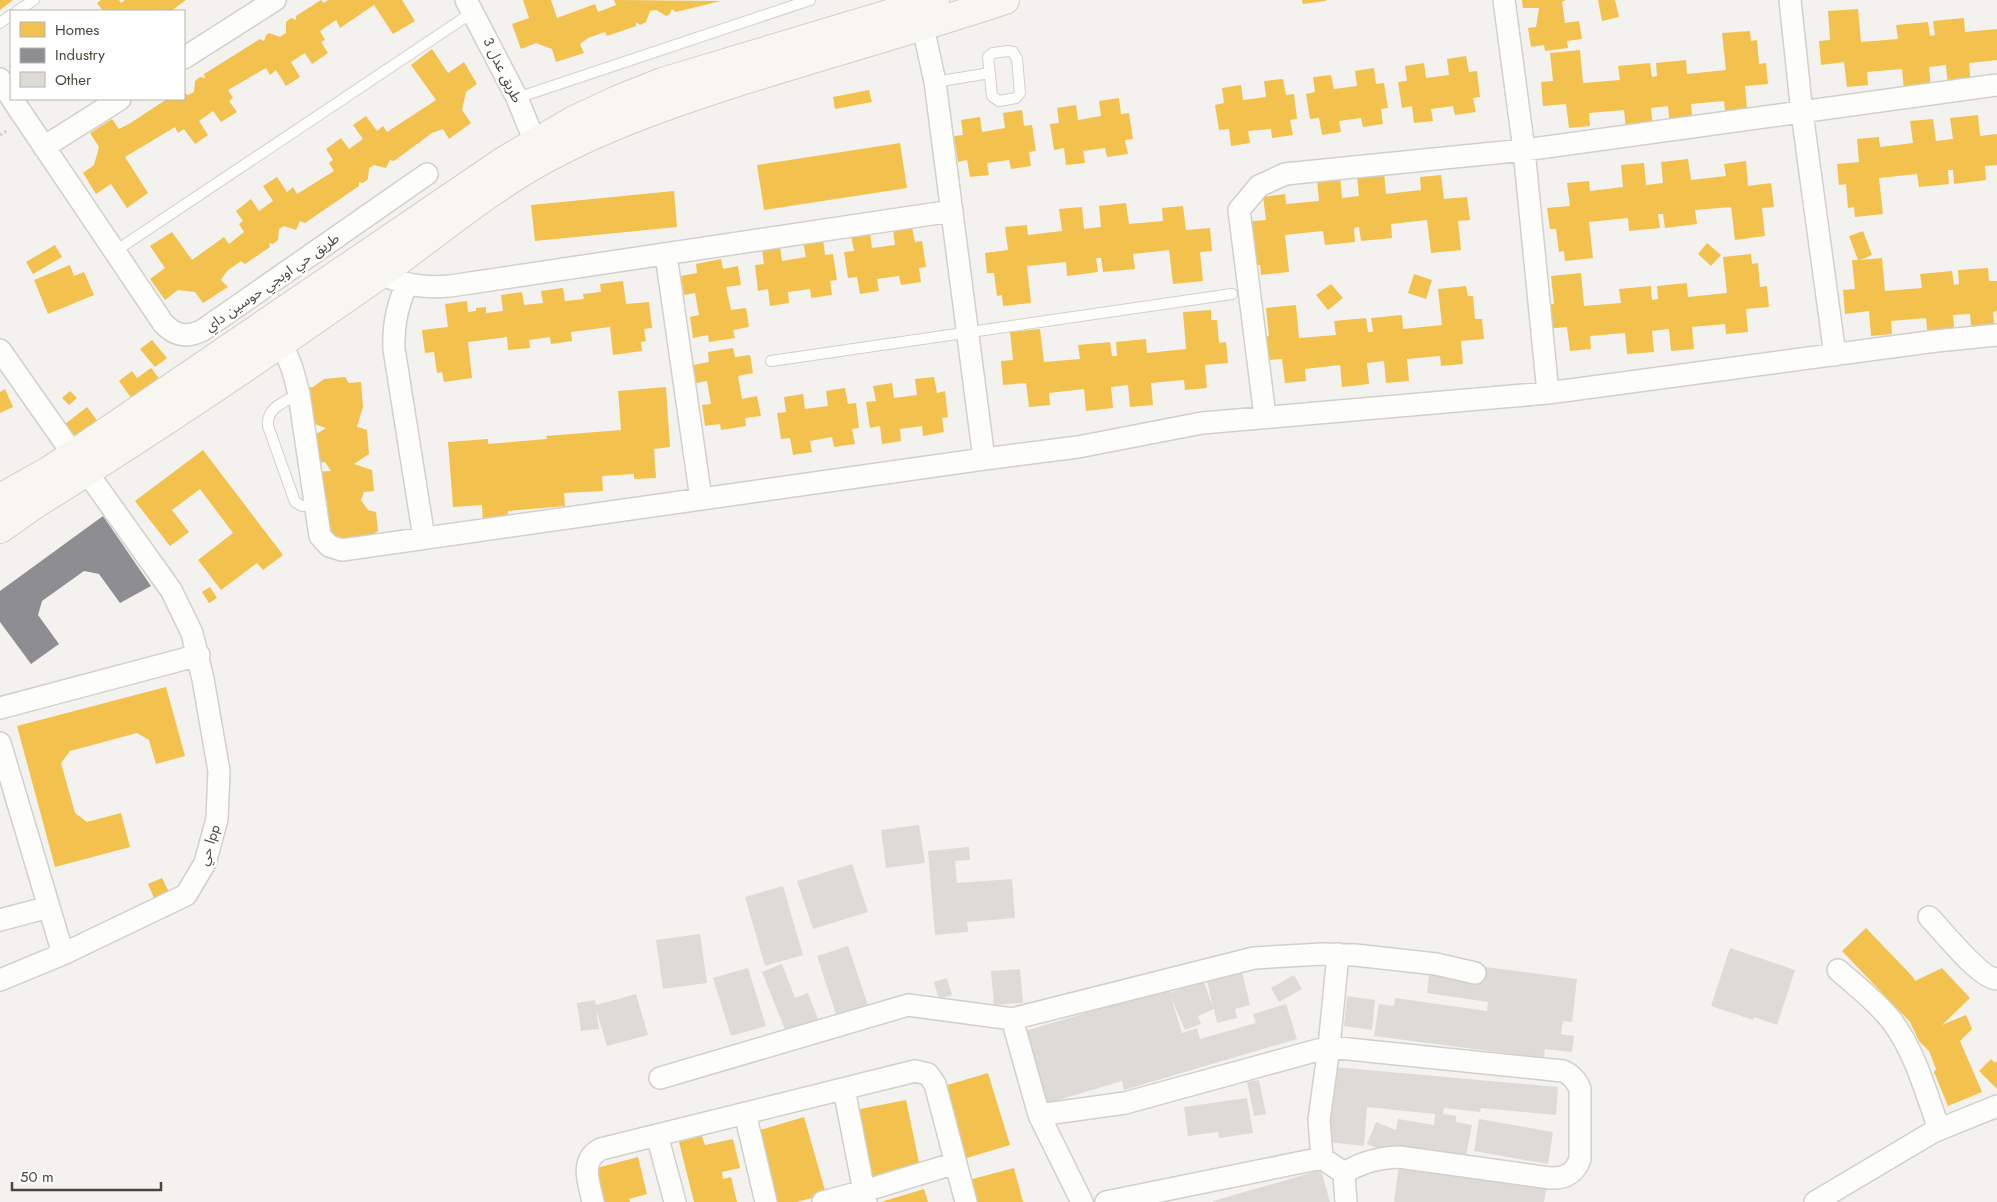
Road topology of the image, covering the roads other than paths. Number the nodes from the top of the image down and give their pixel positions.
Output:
1 (34, 0) edge
2 (276, 0) edge
3 (810, 0) edge
4 (935, 0) edge
5 (1005, 0) edge
6 (1504, 0) edge
7 (1790, 0) edge
8 (470, 6) edge
9 (19, 10) edge
10 (923, 27) junction
11 (185, 57) edge
12 (990, 73) junction
13 (935, 82) junction
14 (1997, 85) edge
15 (517, 98) junction
16 (12, 100) edge
17 (118, 100) edge
18 (1802, 113) junction
19 (535, 142) junction
20 (44, 146) junction
21 (1524, 150) junction
22 (427, 174) dead end
23 (952, 211) junction
24 (114, 252) junction
25 (666, 254) junction
26 (382, 273) junction
27 (407, 284) junction
28 (1232, 294) dead end
29 (967, 332) junction
30 (1997, 335) edge
31 (282, 343) junction
32 (0, 350) edge
33 (1835, 355) junction
34 (771, 361) dead end
35 (1548, 393) junction
36 (299, 394) junction
37 (1265, 416) junction
38 (984, 459) junction
39 (80, 463) junction
40 (0, 498) edge
41 (701, 499) junction
42 (316, 505) junction
43 (0, 529) edge
44 (424, 538) junction
45 (199, 655) junction
46 (0, 708) edge
47 (0, 744) edge
48 (49, 907) junction
49 (1929, 917) dead end
50 (0, 920) edge
51 (63, 954) junction
52 (1338, 954) junction
53 (1838, 970) dead end
54 (1475, 973) dead end
55 (1997, 979) edge
56 (0, 980) edge
57 (1012, 1019) junction
58 (1329, 1047) junction
59 (660, 1078) dead end
60 (844, 1089) junction
61 (1997, 1106) edge
62 (745, 1113) junction
63 (1039, 1115) junction
64 (1939, 1129) junction
65 (657, 1135) junction
66 (1322, 1158) junction
67 (956, 1163) junction
68 (1344, 1172) junction
69 (865, 1197) edge
70 (594, 1202) edge
71 (675, 1202) edge
72 (766, 1202) edge
73 (823, 1202) edge
74 (966, 1202) edge
75 (1082, 1202) edge
76 (1106, 1202) edge
77 (1346, 1202) edge
78 (1816, 1202) edge

1 - 9 lane
2 - 11 street
3 - 15 lane
4 - 19 main road
5 - 10 main road
6 - 21 street
7 - 18 street
8 - 15 street, طريق عدل 3
8 - 24 lane
10 - 13 street
10 - 26 main road
12 - 12 lane
12 - 13 lane
13 - 23 street
14 - 18 street
15 - 19 street, طريق عدل 3
16 - 20 street, طريق حي اوبجي حوسين داي
17 - 20 street
18 - 21 street
18 - 33 street
19 - 39 main road
20 - 24 street, طريق حي اوبجي حوسين داي
21 - 35 street
21 - 37 street
22 - 24 street, طريق حي اوبجي حوسين داي
23 - 25 street
23 - 29 street
25 - 27 street
25 - 41 street
26 - 27 street
26 - 31 main road
27 - 44 street
28 - 29 lane
29 - 34 lane
29 - 38 street
30 - 33 street
31 - 36 street
31 - 39 main road
32 - 39 street, حي lpp
33 - 35 street
35 - 37 street
36 - 42 street
36 - 42 lane
37 - 38 street
38 - 41 street
39 - 40 main road
39 - 43 main road
39 - 45 street, حي lpp
41 - 44 street
42 - 44 street
45 - 46 street
45 - 51 street, حي lpp
47 - 48 street
48 - 50 street
48 - 51 street
49 - 55 street
51 - 56 street, حي lpp
52 - 54 street
52 - 57 street
52 - 58 street
53 - 64 street
57 - 59 street
57 - 63 street
58 - 63 street
58 - 66 street
58 - 68 street
60 - 62 street
60 - 67 street
60 - 69 street
61 - 64 street
62 - 65 street
62 - 72 street
63 - 75 street
64 - 78 street
65 - 70 street
65 - 71 street
66 - 68 street
66 - 76 street
67 - 69 street
67 - 74 street
68 - 77 street
69 - 73 street

